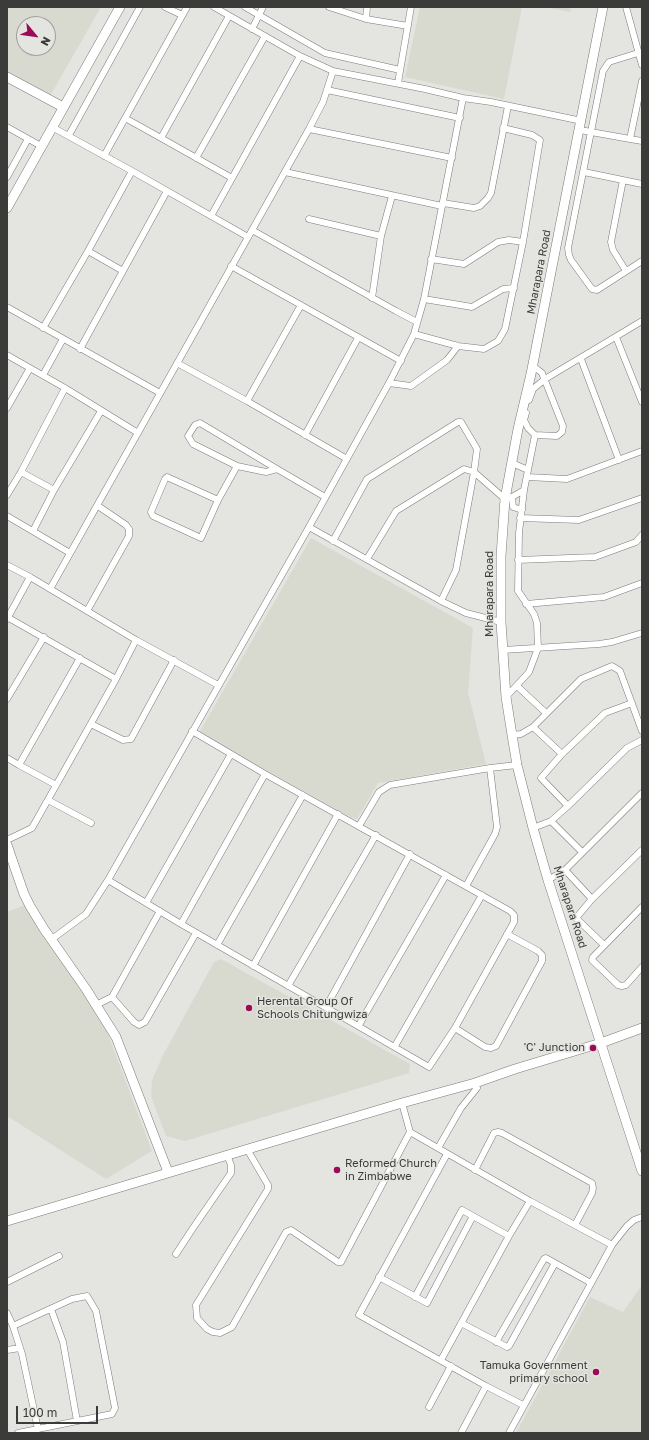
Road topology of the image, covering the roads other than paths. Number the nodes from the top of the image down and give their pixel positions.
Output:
1 (120, 7) edge
2 (140, 7) edge
3 (165, 7) edge
4 (187, 7) edge
5 (214, 7) edge
6 (245, 7) edge
7 (263, 7) edge
8 (328, 7) edge
9 (367, 7) edge
10 (411, 7) edge
11 (603, 7) edge
12 (626, 7) edge
13 (182, 15) junction
14 (259, 15) junction
15 (229, 16) junction
16 (366, 19) junction
17 (408, 26) junction
18 (252, 29) junction
19 (265, 36) junction
20 (638, 53) junction
21 (300, 56) junction
22 (642, 65) edge
23 (400, 70) junction
24 (333, 71) junction
25 (7, 77) edge
26 (642, 82) edge
27 (398, 83) junction
28 (327, 90) junction
29 (463, 98) junction
30 (640, 98) edge
31 (508, 106) junction
32 (63, 107) junction
33 (125, 118) junction
34 (460, 118) junction
35 (581, 125) junction
36 (7, 127) edge
37 (52, 127) junction
38 (503, 128) junction
39 (309, 129) junction
40 (592, 131) junction
41 (69, 136) junction
42 (161, 138) junction
43 (28, 139) junction
44 (630, 139) junction
45 (642, 141) edge
46 (41, 146) junction
47 (104, 156) junction
48 (196, 158) junction
49 (452, 158) junction
50 (132, 171) junction
51 (285, 172) junction
52 (584, 172) junction
53 (7, 177) edge
54 (232, 178) junction
55 (623, 180) junction
56 (642, 184) edge
57 (167, 191) junction
58 (392, 196) junction
59 (442, 205) junction
60 (7, 208) edge
61 (211, 216) junction
62 (309, 220) dead end
63 (252, 230) junction
64 (382, 236) junction
65 (248, 237) junction
66 (523, 242) junction
67 (88, 251) junction
68 (431, 259) junction
69 (642, 261) edge
70 (231, 266) junction
71 (626, 270) junction
72 (123, 271) junction
73 (514, 288) junction
74 (372, 298) junction
75 (424, 299) junction
76 (301, 305) junction
77 (7, 307) edge
78 (642, 321) edge
79 (417, 322) junction
80 (43, 328) junction
81 (414, 334) junction
82 (616, 337) junction
83 (358, 338) junction
84 (63, 339) junction
85 (458, 346) junction
86 (80, 349) junction
87 (7, 355) edge
88 (580, 359) junction
89 (401, 362) junction
90 (177, 363) junction
91 (533, 366) junction
92 (30, 368) junction
93 (43, 375) junction
94 (545, 379) junction
95 (389, 383) junction
96 (65, 388) junction
97 (160, 393) junction
98 (247, 401) junction
99 (642, 402) edge
100 (7, 408) edge
101 (101, 411) junction
102 (138, 433) junction
103 (305, 435) junction
104 (535, 435) junction
105 (642, 451) edge
106 (347, 459) junction
107 (619, 460) junction
108 (512, 464) junction
109 (237, 466) junction
110 (277, 469) junction
111 (528, 470) junction
112 (21, 472) junction
113 (474, 472) junction
114 (527, 477) junction
115 (54, 490) junction
116 (524, 490) junction
117 (7, 494) edge
118 (325, 497) junction
119 (509, 498) junction
120 (642, 498) edge
121 (218, 500) junction
122 (98, 506) junction
123 (522, 510) junction
124 (7, 516) edge
125 (520, 518) junction
126 (309, 526) junction
127 (33, 531) junction
128 (642, 535) edge
129 (333, 541) junction
130 (70, 553) junction
131 (368, 559) junction
132 (518, 560) junction
133 (7, 565) edge
134 (30, 577) junction
135 (642, 583) edge
136 (50, 589) junction
137 (441, 601) junction
138 (526, 604) junction
139 (87, 611) junction
140 (7, 617) edge
141 (501, 622) junction
142 (642, 633) edge
143 (44, 637) junction
144 (136, 640) junction
145 (538, 648) junction
146 (503, 650) junction
147 (80, 658) junction
148 (174, 660) junction
149 (116, 679) junction
150 (218, 685) junction
151 (517, 686) junction
152 (506, 696) junction
153 (7, 699) edge
154 (632, 703) junction
155 (546, 713) junction
156 (91, 724) junction
157 (534, 727) junction
158 (192, 731) junction
159 (642, 731) edge
160 (512, 734) junction
161 (642, 740) edge
162 (231, 754) junction
163 (562, 754) junction
164 (7, 758) edge
165 (19, 765) junction
166 (517, 765) junction
167 (490, 768) junction
168 (265, 774) junction
169 (56, 785) junction
170 (642, 793) edge
171 (303, 795) junction
172 (48, 800) junction
173 (568, 806) junction
174 (338, 814) junction
175 (551, 821) junction
176 (91, 823) dead end
177 (359, 826) junction
178 (533, 828) junction
179 (376, 835) junction
180 (7, 840) edge
181 (7, 845) edge
182 (642, 850) edge
183 (582, 852) junction
184 (410, 854) junction
185 (565, 870) junction
186 (446, 875) junction
187 (108, 880) junction
188 (548, 880) junction
189 (466, 886) junction
190 (482, 895) junction
191 (592, 899) junction
192 (146, 903) junction
193 (642, 907) edge
194 (160, 911) junction
195 (181, 924) junction
196 (196, 933) junction
197 (507, 934) junction
198 (52, 940) junction
199 (217, 945) junction
200 (604, 945) junction
201 (253, 966) junction
202 (642, 967) edge
203 (288, 986) junction
204 (112, 997) junction
205 (96, 1005) junction
206 (326, 1007) junction
207 (359, 1025) junction
208 (455, 1028) junction
209 (642, 1028) edge
210 (601, 1043) junction
211 (395, 1046) junction
212 (477, 1088) dead end
213 (402, 1103) junction
214 (410, 1132) junction
215 (438, 1148) junction
216 (247, 1149) junction
217 (447, 1154) junction
218 (227, 1155) junction
219 (475, 1170) junction
220 (642, 1171) edge
221 (168, 1172) junction
222 (530, 1201) junction
223 (474, 1216) junction
224 (642, 1217) edge
225 (7, 1221) edge
226 (575, 1225) junction
227 (509, 1236) junction
228 (612, 1245) junction
229 (176, 1254) dead end
230 (59, 1256) dead end
231 (555, 1263) junction
232 (379, 1277) junction
233 (7, 1282) edge
234 (591, 1283) junction
235 (415, 1297) junction
236 (51, 1309) junction
237 (7, 1313) edge
238 (461, 1323) junction
239 (13, 1326) junction
240 (496, 1342) junction
241 (20, 1348) junction
242 (7, 1350) edge
243 (441, 1360) junction
244 (451, 1366) junction
245 (486, 1386) junction
246 (523, 1406) junction
247 (429, 1407) dead end
248 (77, 1421) junction
249 (38, 1429) junction
250 (18, 1433) edge
251 (461, 1433) edge
252 (509, 1433) edge

1 - 32 street
2 - 41 street
3 - 13 street
4 - 13 street
5 - 15 street
6 - 14 street
7 - 14 street
8 - 16 street
9 - 16 street
10 - 17 street
11 - 35 street, Mharapara Road
12 - 20 street
13 - 33 street
14 - 18 street
14 - 23 street
15 - 18 street
15 - 42 street
16 - 17 street
17 - 23 street
18 - 19 street
19 - 21 street
19 - 48 street
20 - 22 street
20 - 40 street
21 - 24 street
21 - 54 street
23 - 27 street
24 - 27 street
24 - 28 street
25 - 32 street
26 - 30 street
27 - 29 street
28 - 34 street
28 - 39 street
29 - 31 street
29 - 34 street
30 - 44 street
31 - 35 street
31 - 38 street
32 - 37 street
33 - 42 street
33 - 47 street
34 - 49 street
35 - 40 street
35 - 91 street, Mharapara Road
36 - 43 street
37 - 41 street
37 - 46 street
38 - 59 street
38 - 66 street
39 - 49 street
39 - 51 street
40 - 44 street
40 - 52 street
41 - 47 street
42 - 48 street
43 - 46 street
43 - 53 street
44 - 45 street
46 - 60 street
47 - 50 street
48 - 54 street
49 - 59 street
50 - 57 street
50 - 67 street
51 - 58 street
51 - 63 street
52 - 55 street
52 - 71 street
54 - 61 street
55 - 56 street
55 - 71 street
57 - 61 street
57 - 72 street
58 - 59 street
58 - 64 street
59 - 68 street
61 - 65 street
62 - 64 street
63 - 65 street
63 - 74 street
64 - 74 street
65 - 70 street
66 - 68 street
66 - 73 street
67 - 72 street
67 - 80 street
68 - 75 street
69 - 71 street
70 - 76 street
70 - 90 street
72 - 86 street
73 - 75 street
73 - 85 street
74 - 79 street
75 - 79 street
76 - 83 street
76 - 98 street
77 - 80 street
78 - 82 street
79 - 81 street
80 - 84 street
81 - 85 street
81 - 89 street
82 - 88 street
82 - 99 street
83 - 89 street
83 - 103 street
84 - 86 street
84 - 93 street
85 - 95 street
86 - 97 street
87 - 92 street
88 - 94 street
88 - 107 street
89 - 95 street
90 - 97 street
90 - 98 street
91 - 94 street
91 - 108 street, Mharapara Road
92 - 93 street
92 - 100 street
93 - 96 street
94 - 104 street
94 - 104 street
95 - 106 street
96 - 101 street
96 - 112 street
97 - 102 street
98 - 103 street
101 - 102 street
101 - 115 street
102 - 122 street
103 - 106 street
104 - 111 street
105 - 107 street
106 - 118 street
107 - 114 street
108 - 111 street
108 - 119 street, Mharapara Road
109 - 110 street
109 - 110 street
109 - 121 street
110 - 118 street
111 - 114 street
112 - 115 street
112 - 117 street
113 - 119 street
113 - 129 street
113 - 131 street
113 - 137 street
114 - 116 street
115 - 127 street
116 - 119 street
116 - 123 street
118 - 126 street
119 - 123 street
119 - 141 street, Mharapara Road
120 - 125 street
121 - 121 street
122 - 130 street
122 - 139 street
123 - 125 street
124 - 127 street
125 - 132 street
126 - 129 street
126 - 150 street
127 - 130 street
128 - 132 street
129 - 131 street
130 - 136 street
131 - 137 street
132 - 138 street
133 - 134 street
134 - 136 street
134 - 140 street
135 - 138 street
136 - 139 street
137 - 141 street
138 - 145 street
139 - 144 street
140 - 143 street
141 - 146 street, Mharapara Road
142 - 145 street
143 - 147 street
143 - 153 street
144 - 148 street
144 - 149 street
145 - 146 street
145 - 151 street
146 - 152 street, Mharapara Road
147 - 149 street
147 - 165 street
148 - 150 street
148 - 156 street
149 - 156 street
150 - 158 street
151 - 152 street
151 - 155 street
152 - 160 street, Mharapara Road
154 - 155 street
154 - 159 street
154 - 163 street
155 - 157 street
156 - 169 street
157 - 160 street
157 - 163 street
158 - 162 street
158 - 187 street
160 - 166 street, Mharapara Road
161 - 173 street
162 - 168 street
162 - 192 street
163 - 173 street
164 - 165 street
165 - 169 street
166 - 167 street
166 - 178 street, Mharapara Road
167 - 177 street
167 - 189 street
168 - 171 street
168 - 195 street
169 - 172 street
170 - 183 street
171 - 174 street
171 - 199 street
172 - 176 street
172 - 180 street
173 - 175 street
174 - 177 street
174 - 201 street
175 - 178 street
175 - 183 street
177 - 179 street
178 - 188 street, Mharapara Road
179 - 184 street
179 - 203 street
181 - 198 street
182 - 191 street
183 - 185 street
184 - 186 street
184 - 206 street
185 - 188 street
185 - 191 street
186 - 189 street
186 - 207 street
187 - 192 street
187 - 198 street
188 - 210 street, Mharapara Road
189 - 190 street
190 - 197 street
190 - 211 street
191 - 200 street
192 - 194 street
193 - 200 street
194 - 195 street
194 - 204 street
195 - 196 street
196 - 199 street
196 - 204 street
197 - 208 street
197 - 208 street
198 - 205 street
199 - 201 street
200 - 202 street
201 - 203 street
203 - 206 street
204 - 205 street
205 - 221 street
206 - 207 street
207 - 211 street
208 - 211 street
209 - 210 street
210 - 213 street
210 - 220 street, Mharapara Road
212 - 215 street
213 - 214 street
213 - 216 street
214 - 215 street
214 - 216 street
215 - 217 street
216 - 218 street
217 - 219 street
217 - 232 street
218 - 221 street
218 - 229 street
219 - 222 street
219 - 226 street
221 - 225 street
222 - 226 street
222 - 227 street
223 - 227 street
223 - 235 street
223 - 235 street
224 - 228 street
226 - 228 street
227 - 238 street
228 - 234 street
230 - 233 street
231 - 234 street
231 - 240 street
231 - 240 street
232 - 235 street
232 - 243 street
234 - 246 street
236 - 239 street
236 - 248 street
236 - 248 street
237 - 239 street
238 - 240 street
238 - 243 street
239 - 241 street
241 - 242 street
241 - 249 street
243 - 244 street
244 - 245 street
244 - 247 street
245 - 246 street
245 - 251 street
246 - 252 street
248 - 249 street
249 - 250 street

